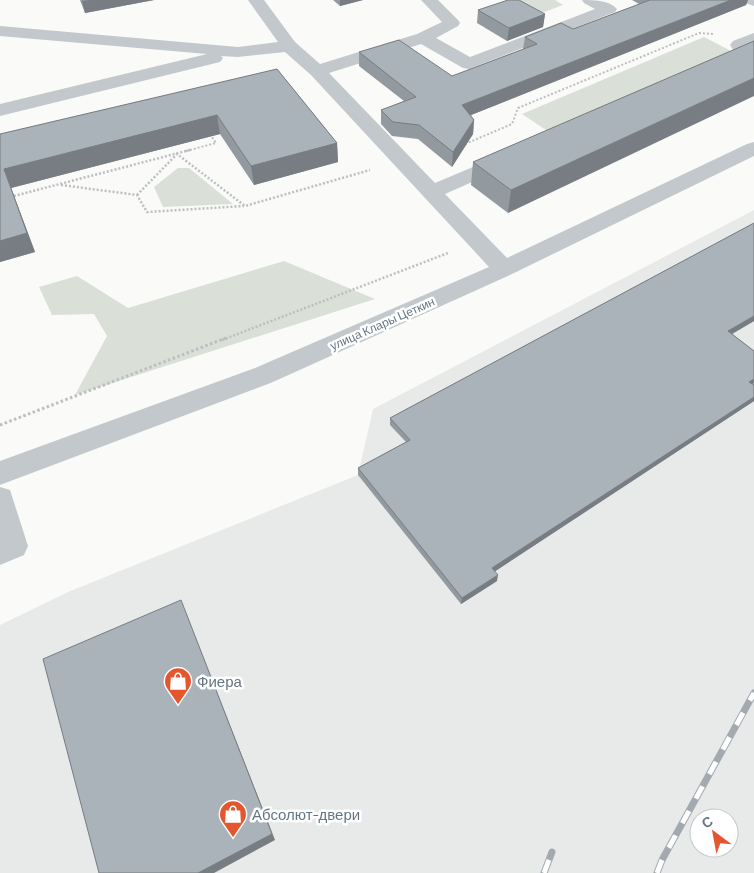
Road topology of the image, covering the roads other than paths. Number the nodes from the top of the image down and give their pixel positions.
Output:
1 (256, 0) edge
2 (429, 0) edge
3 (590, 0) edge
4 (0, 31) edge
5 (423, 38) junction
6 (754, 38) edge
7 (289, 46) junction
8 (238, 52) junction
9 (317, 72) junction
10 (701, 74) edge
11 (0, 110) edge
12 (754, 148) edge
13 (522, 153) edge
14 (433, 192) junction
15 (504, 269) junction
16 (0, 473) edge
17 (0, 499) edge
18 (7, 549) edge

1 - 7 street
2 - 5 street
3 - 5 street
4 - 8 street
5 - 9 street
6 - 10 street
7 - 8 street
7 - 9 street
8 - 11 street
9 - 14 street
12 - 15 street, улица Клары Цеткин
13 - 14 street
14 - 15 street
15 - 16 street, улица Клары Цеткин
17 - 18 street

